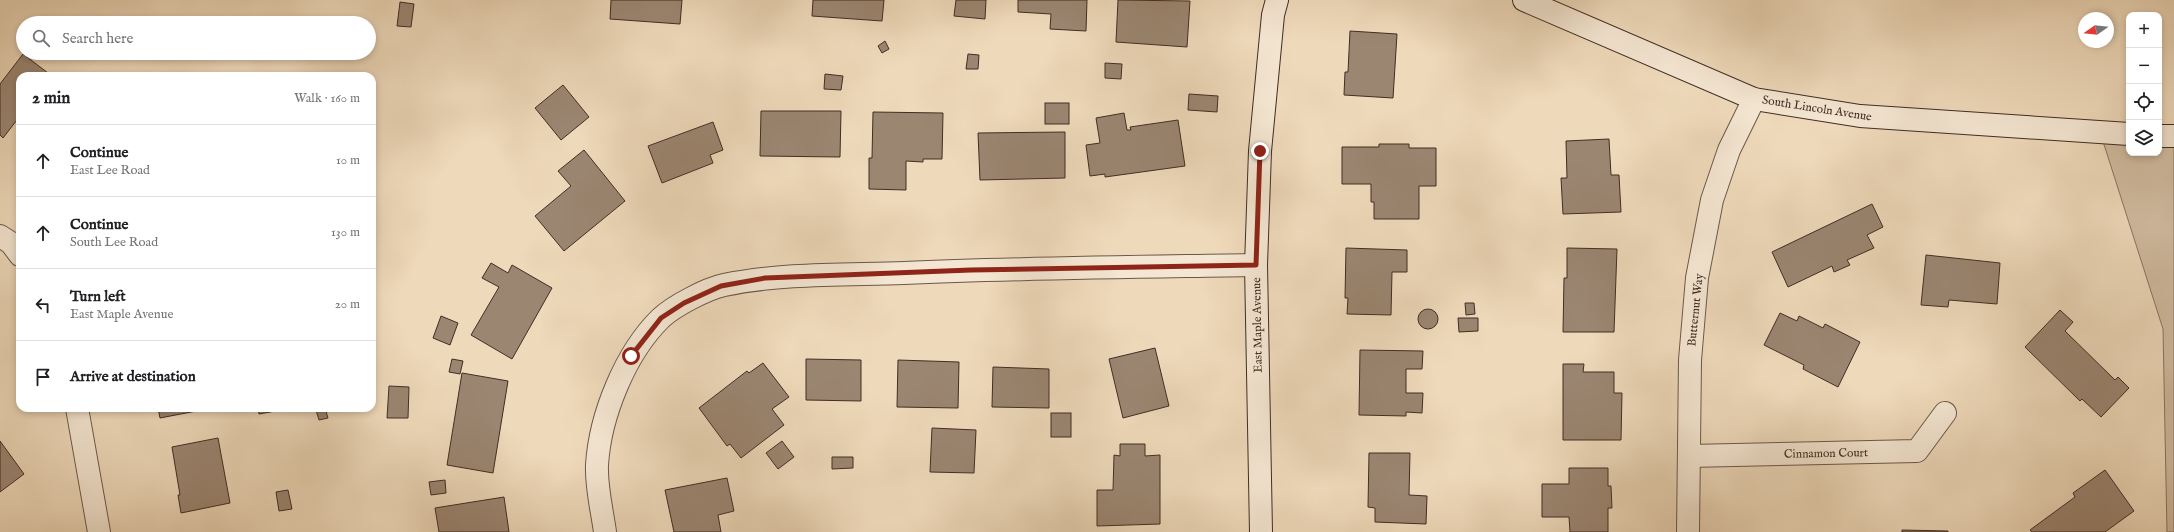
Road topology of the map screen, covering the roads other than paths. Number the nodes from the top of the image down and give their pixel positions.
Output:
1 (1278, 0) edge
2 (1524, 0) edge
3 (1754, 99) junction
4 (2126, 134) edge
5 (2162, 136) edge
6 (2174, 136) edge
7 (0, 236) edge
8 (16, 250) edge
9 (1256, 265) junction
10 (78, 412) edge
11 (1945, 414) dead end
12 (1689, 456) junction
13 (99, 532) edge
14 (605, 532) edge
15 (1262, 532) edge
16 (1688, 532) edge

1 - 9 street, East Maple Avenue
2 - 3 street, South Lincoln Avenue
3 - 4 street, South Lincoln Avenue
3 - 12 street, Butternut Way
5 - 6 street
7 - 8 street
9 - 14 street
9 - 15 street, East Maple Avenue
10 - 13 street
11 - 12 street, Cinnamon Court
12 - 16 street, Butternut Way

